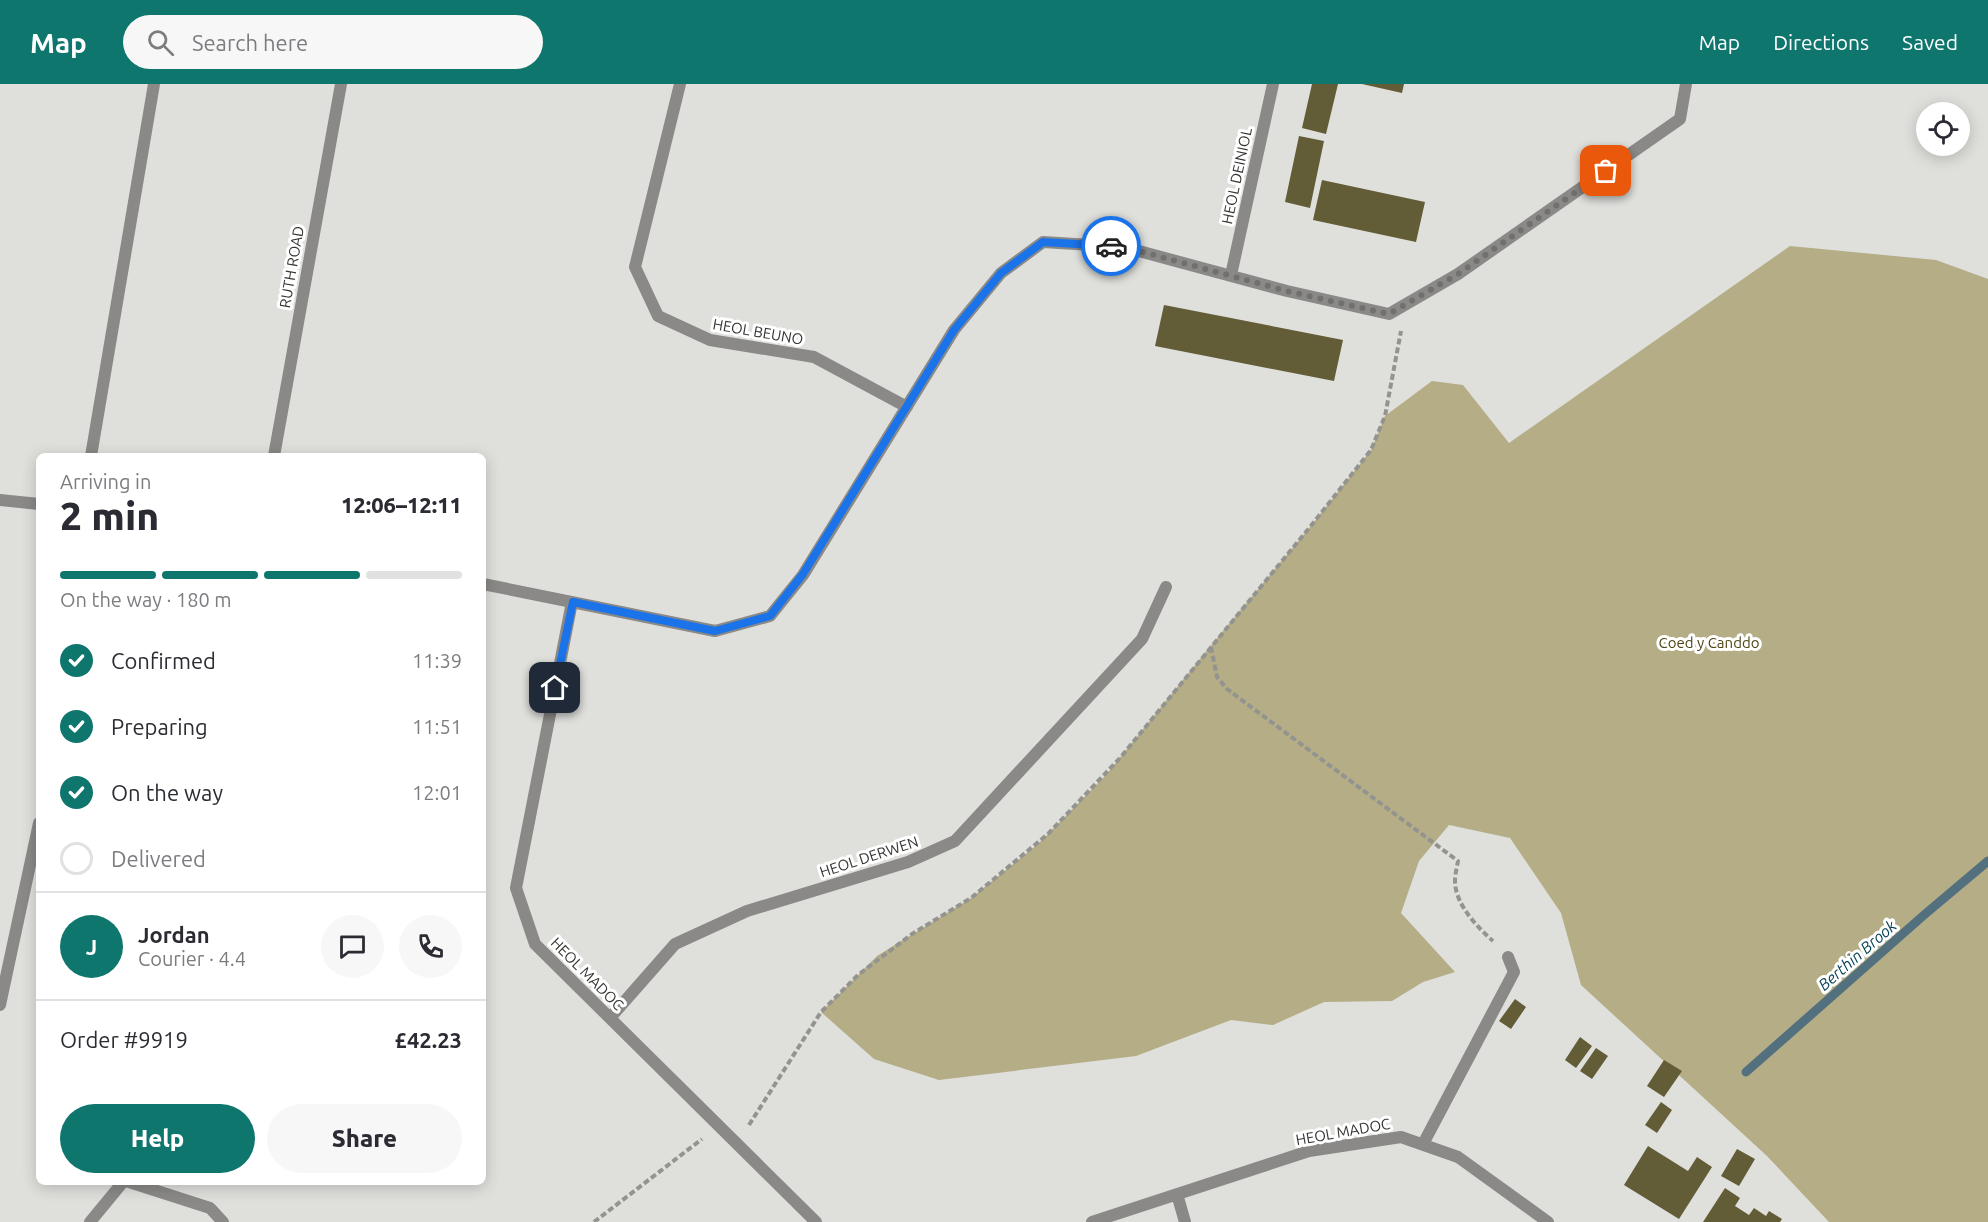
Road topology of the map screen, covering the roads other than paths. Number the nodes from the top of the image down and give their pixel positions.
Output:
1 (154, 84) edge
2 (340, 84) edge
3 (680, 84) edge
4 (1273, 84) edge
5 (1686, 84) edge
6 (1231, 275) junction
7 (907, 407) junction
8 (92, 453) edge
9 (275, 453) edge
10 (0, 500) edge
11 (36, 504) edge
12 (486, 585) edge
13 (1166, 587) dead end
14 (573, 602) junction
15 (36, 837) edge
16 (1508, 957) road end
17 (0, 1005) edge
18 (610, 1018) junction
19 (1423, 1144) junction
20 (121, 1185) edge
21 (138, 1185) edge
22 (1177, 1194) junction
23 (90, 1222) edge
24 (223, 1222) edge
25 (816, 1222) edge
26 (1092, 1222) edge
27 (1185, 1222) edge
28 (1548, 1222) edge

1 - 8 street
2 - 9 street, RUTH ROAD
3 - 7 street, HEOL BEUNO
4 - 6 street, HEOL DEINIOL
5 - 6 street
6 - 7 street
7 - 14 street
10 - 11 street
12 - 14 street
13 - 18 street, HEOL DERWEN
14 - 18 street, HEOL MADOC
15 - 17 street
16 - 19 street
18 - 25 street, HEOL MADOC
19 - 22 street, HEOL MADOC
19 - 28 street, HEOL MADOC
20 - 23 street
21 - 24 street
22 - 26 street, HEOL MADOC
22 - 27 street

